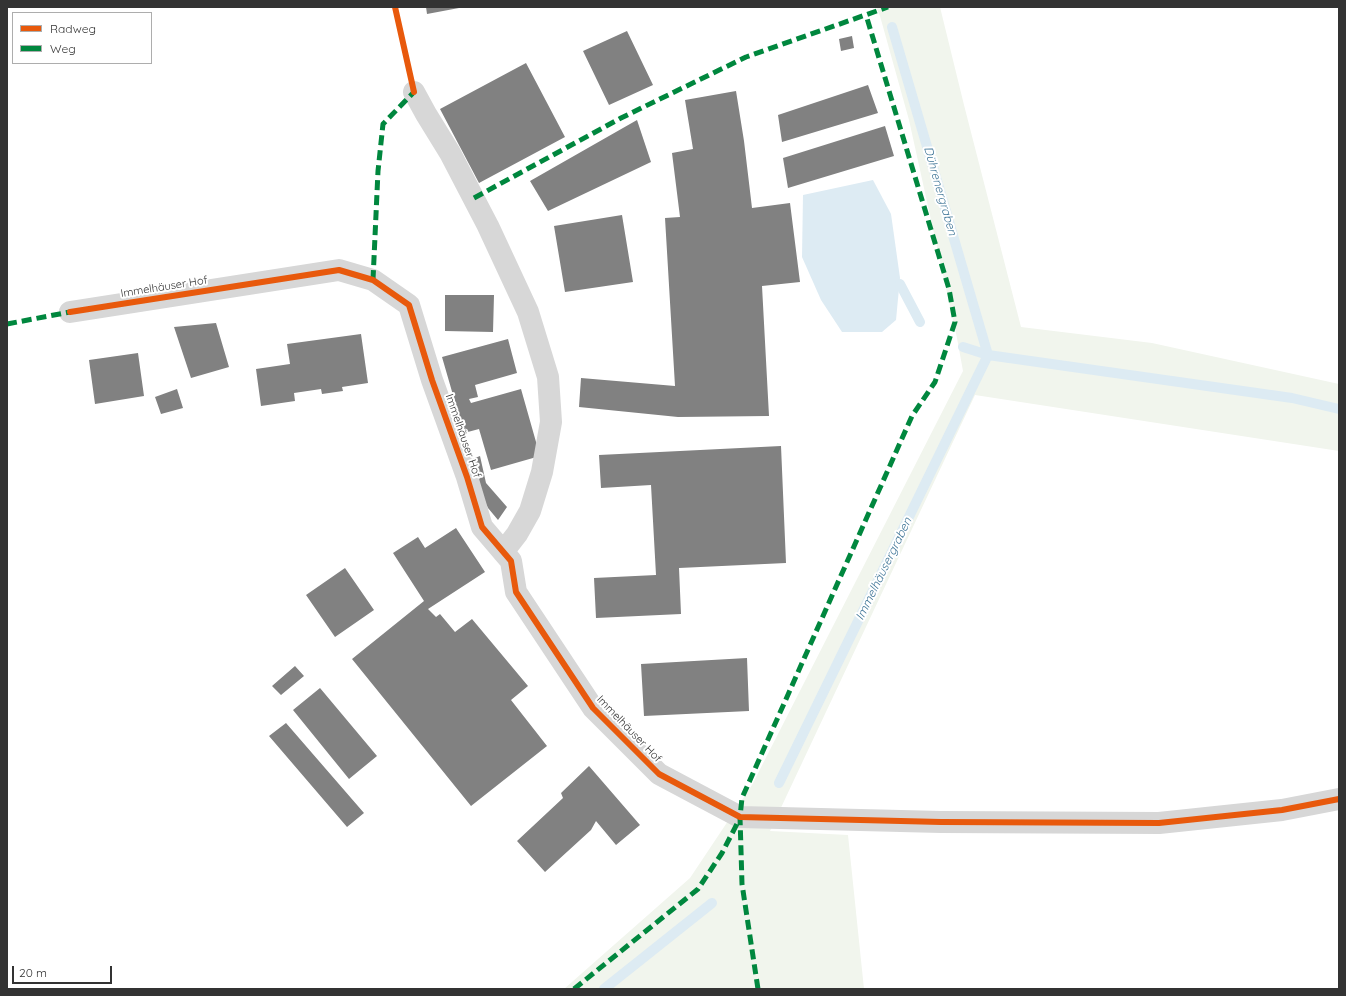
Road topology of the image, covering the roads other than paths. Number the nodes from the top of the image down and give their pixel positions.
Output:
1 (414, 92) dead end
2 (70, 312) dead end
3 (503, 552) junction
4 (1339, 799) edge

1 - 3 street
2 - 3 street, Immelhäuser Hof
3 - 4 street, Immelhäuser Hof

